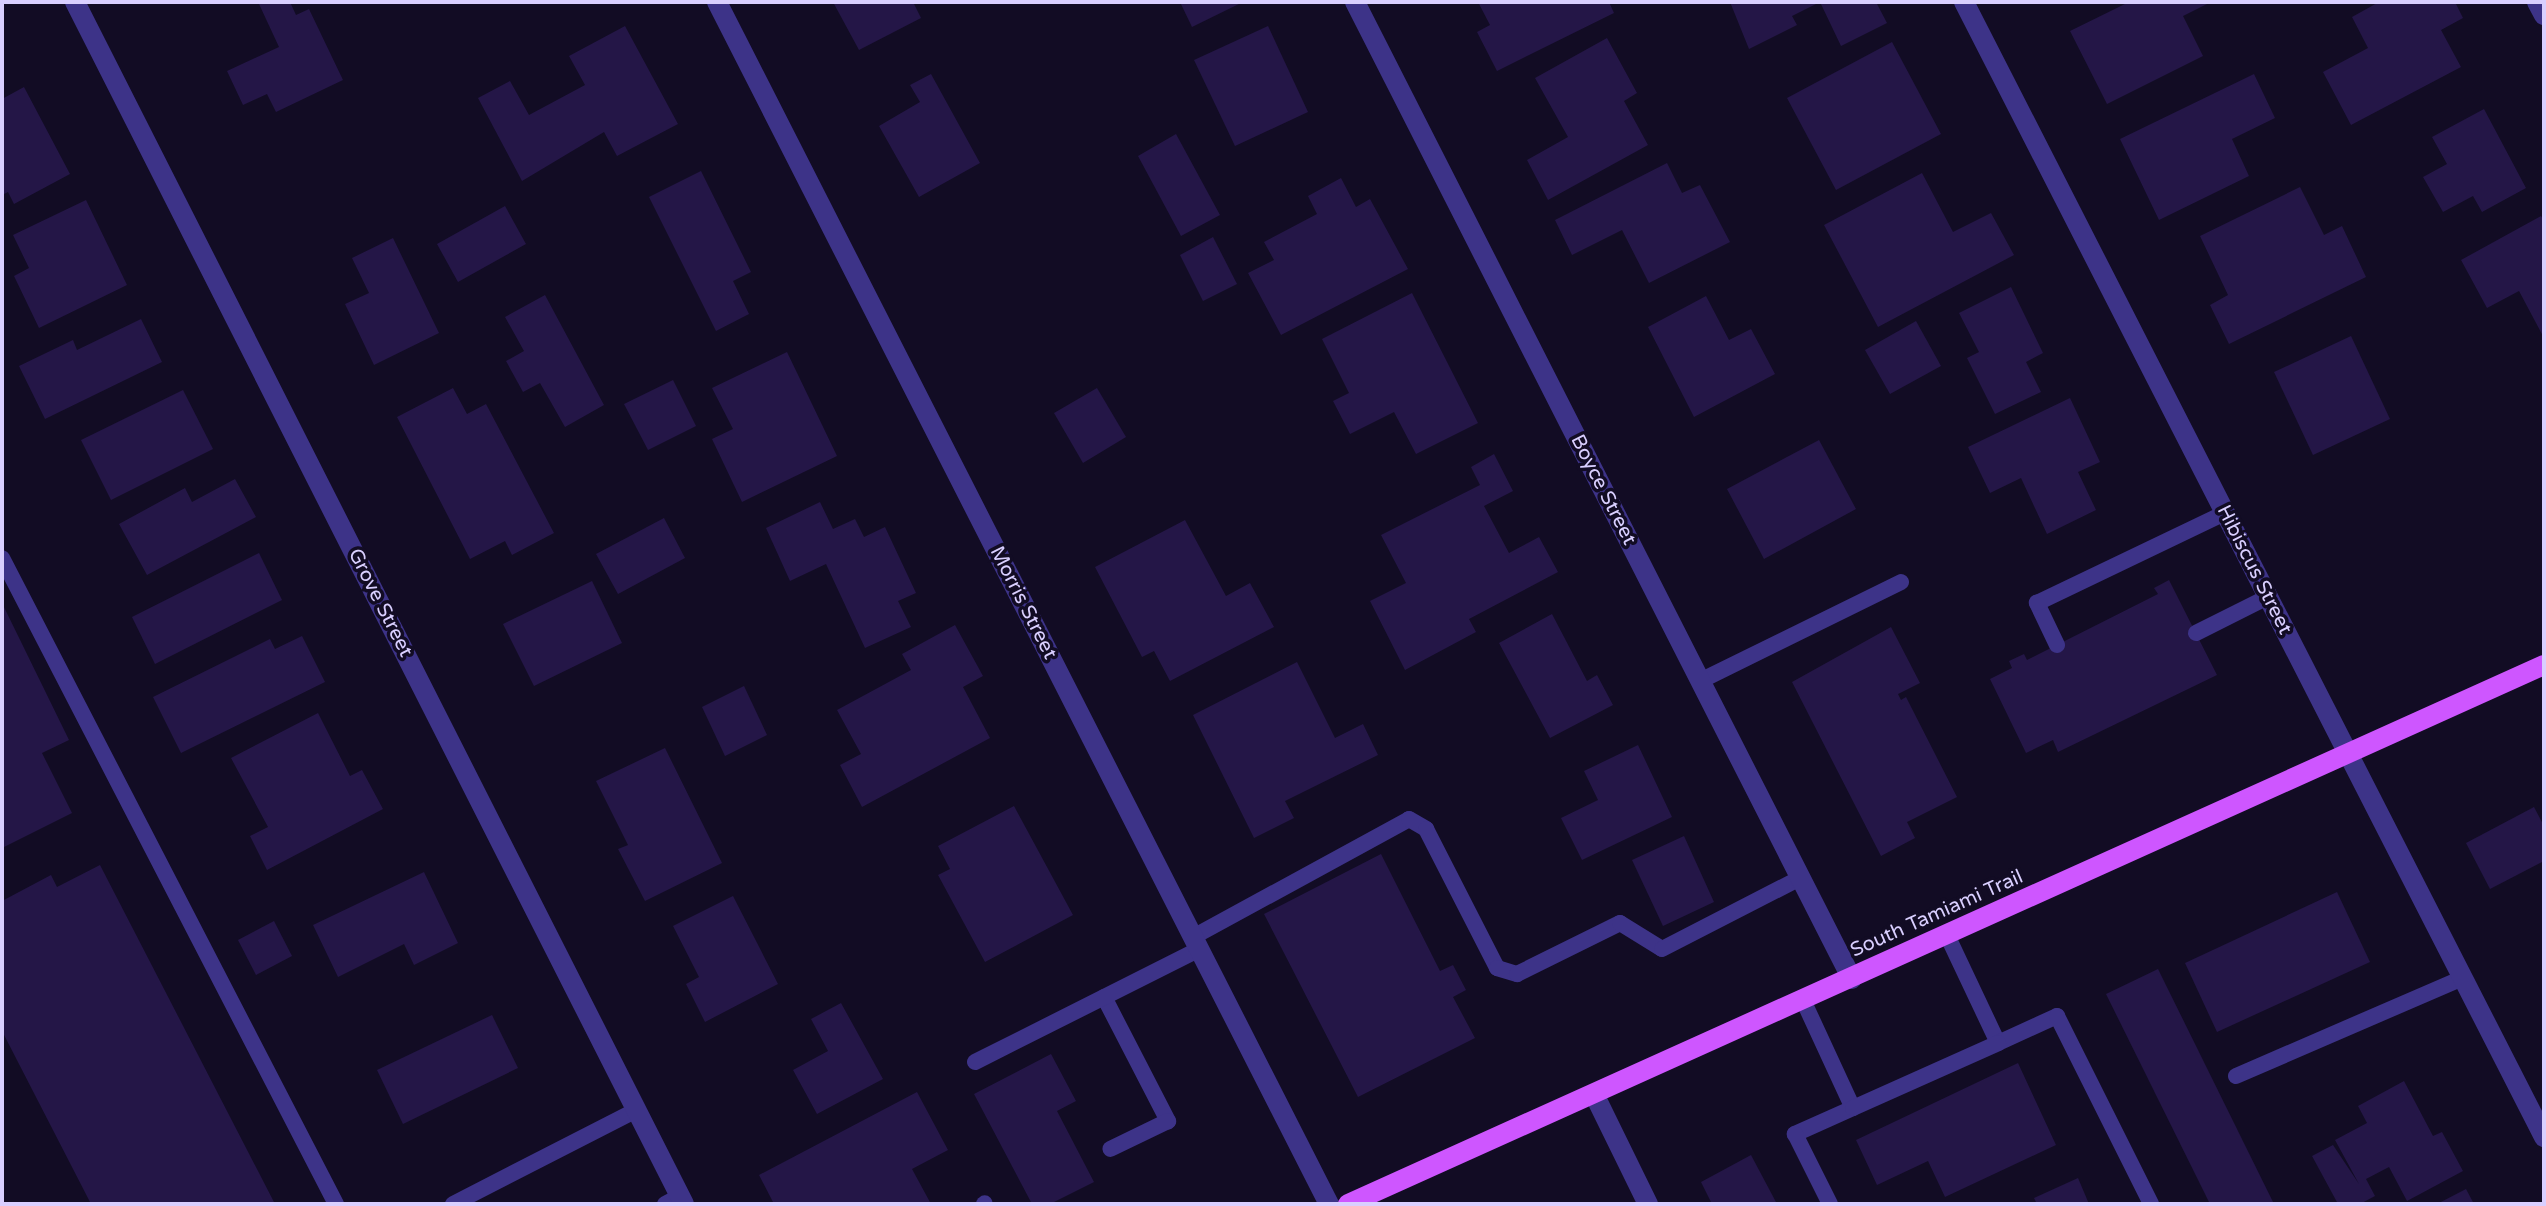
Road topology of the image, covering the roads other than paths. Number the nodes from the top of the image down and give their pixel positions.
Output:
1 (75, 2) edge
2 (717, 2) edge
3 (1355, 2) edge
4 (1964, 2) edge
5 (2537, 2) edge
6 (2544, 15) edge
7 (2225, 513) junction
8 (2, 558) edge
9 (1901, 582) dead end
10 (2268, 597) junction
11 (2196, 633) dead end
12 (2057, 645) dead end
13 (2544, 665) edge
14 (1700, 681) junction
15 (2348, 754) junction
16 (1800, 878) junction
17 (1947, 935) junction
18 (1196, 943) junction
19 (2462, 978) junction
20 (1852, 979) junction
21 (1104, 997) junction
22 (1803, 1000) junction
23 (1998, 1043) junction
24 (975, 1062) dead end
25 (2236, 1076) dead end
26 (1594, 1094) junction
27 (1853, 1108) junction
28 (637, 1110) junction
29 (2544, 1137) edge
30 (1110, 1149) dead end
31 (676, 1201) edge
32 (336, 1204) edge
33 (453, 1204) edge
34 (1329, 1204) edge
35 (1348, 1204) edge
36 (1648, 1204) edge
37 (1830, 1204) edge
38 (2151, 1204) edge

1 - 28 street, Grove Street
2 - 18 street, Morris Street
3 - 14 street, Boyce Street
4 - 7 street, Hibiscus Street
5 - 6 street
7 - 10 street, Hibiscus Street
7 - 12 lane
8 - 32 lane
9 - 14 lane
10 - 11 lane
10 - 15 street, Hibiscus Street
13 - 15 main road, South Tamiami Trail
14 - 16 street, Boyce Street
15 - 17 main road, South Tamiami Trail
15 - 19 street, Hibiscus Street
16 - 18 lane
16 - 20 street, Boyce Street
17 - 20 main road, South Tamiami Trail
17 - 23 lane
18 - 21 lane
18 - 34 street, Morris Street
19 - 25 lane
19 - 29 street, Hibiscus Street
20 - 22 main road, South Tamiami Trail
21 - 24 lane
21 - 30 lane
22 - 26 main road, South Tamiami Trail
22 - 27 lane
23 - 27 lane
23 - 38 lane
26 - 35 main road, South Tamiami Trail
26 - 36 street
27 - 37 lane
28 - 31 street, Grove Street
28 - 33 lane

